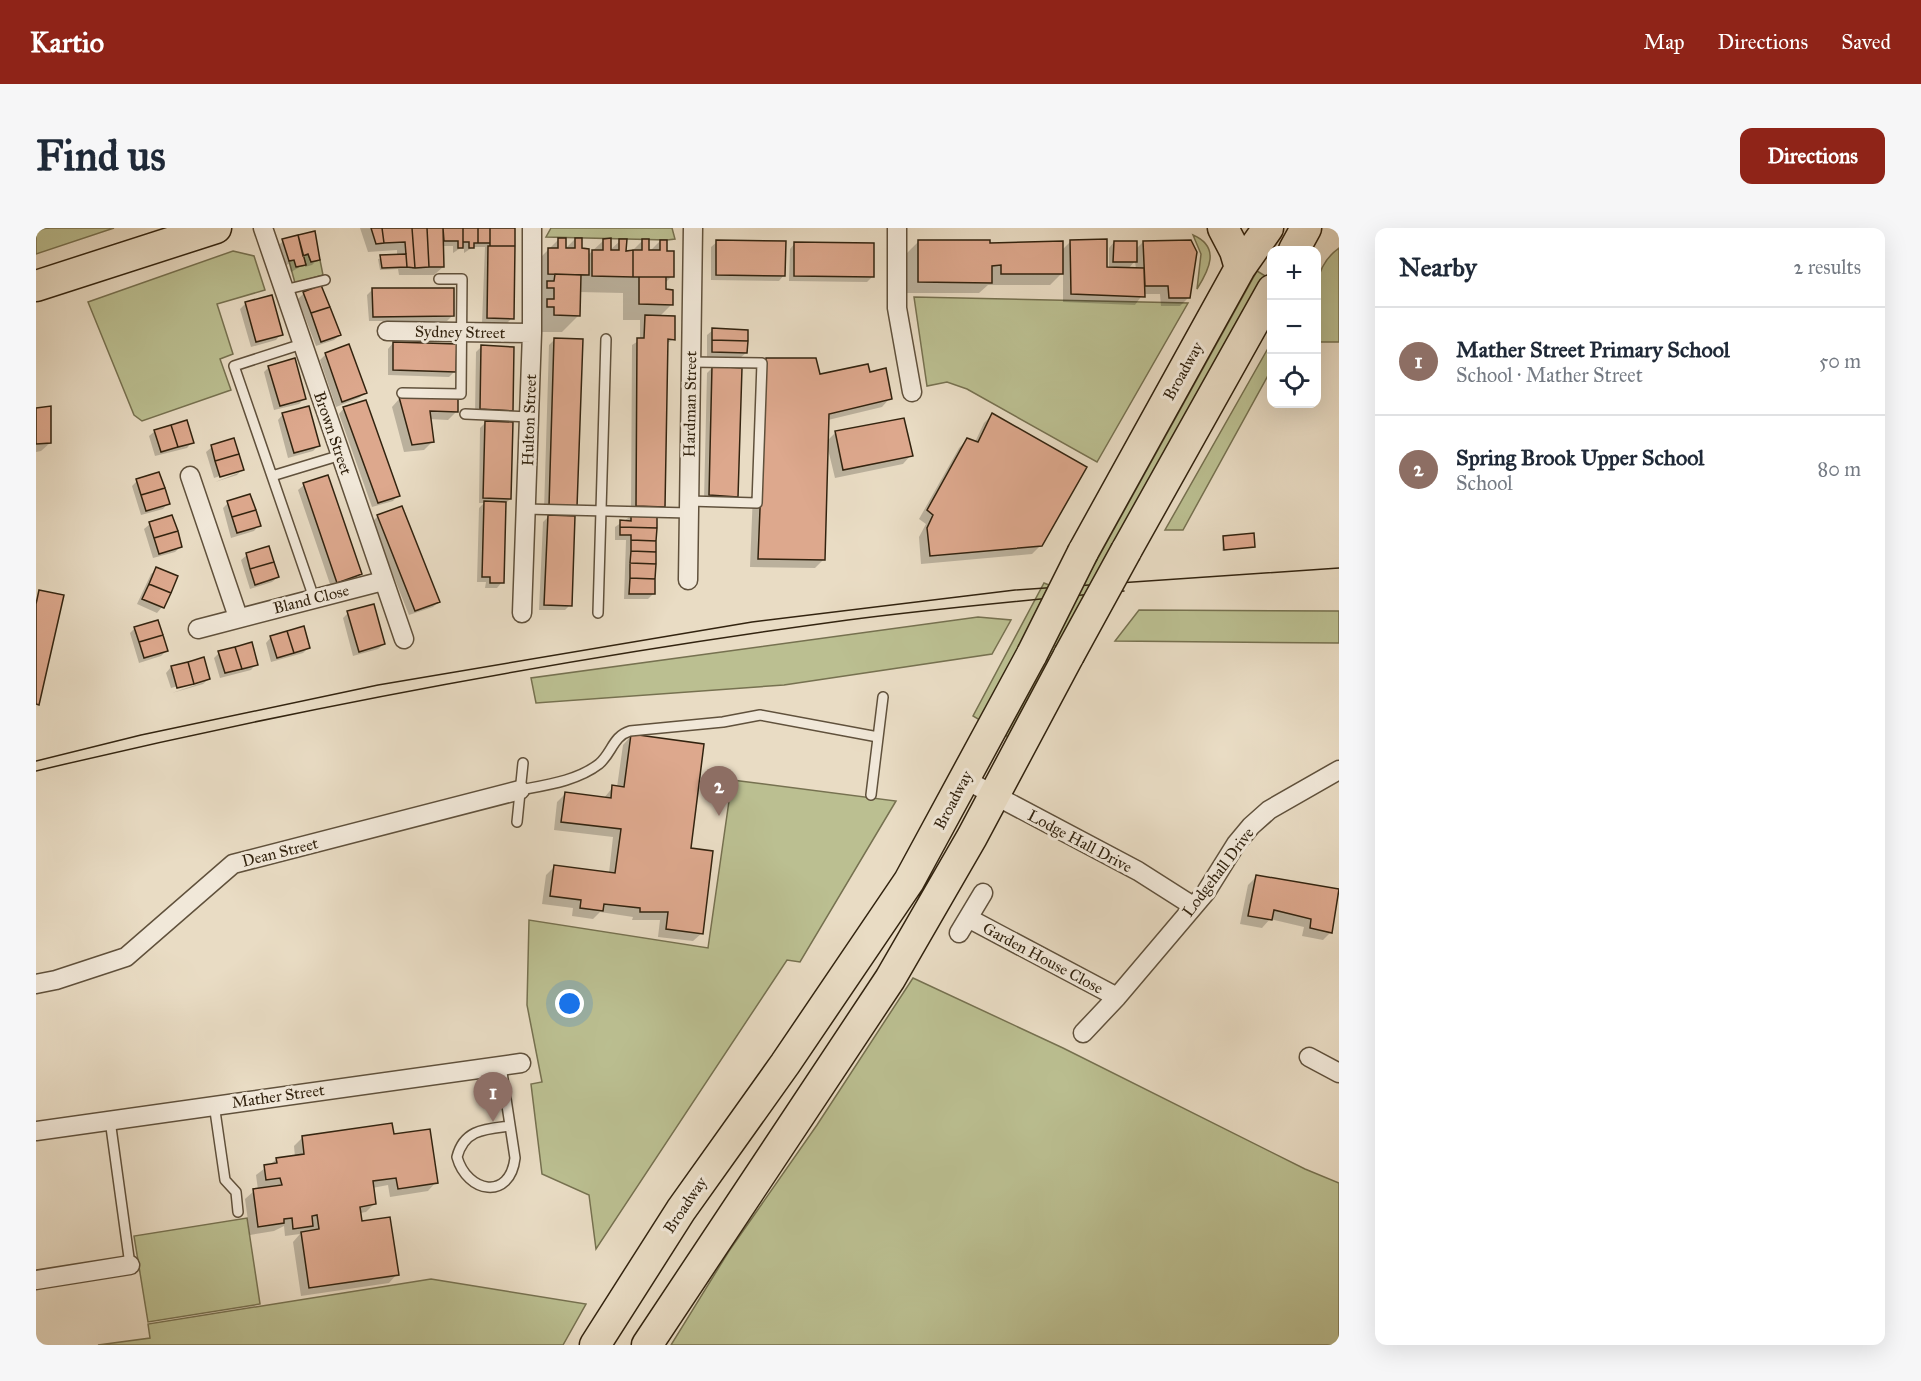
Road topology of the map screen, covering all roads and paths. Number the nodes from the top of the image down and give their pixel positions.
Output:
1 (263, 228) edge
2 (532, 228) edge
3 (693, 228) edge
4 (897, 228) edge
5 (1223, 228) edge
6 (1268, 228) edge
7 (1306, 228) edge
8 (197, 231) edge
9 (1296, 246) edge
10 (1240, 268) junction
11 (439, 279) dead end
12 (325, 280) dead end
13 (36, 286) edge
14 (284, 290) junction
15 (1267, 299) edge
16 (387, 331) dead end
17 (462, 332) junction
18 (532, 333) junction
19 (606, 339) dead end
20 (302, 344) junction
21 (691, 362) junction
22 (912, 392) dead end
23 (402, 393) dead end
24 (465, 414) dead end
25 (529, 417) junction
26 (341, 455) junction
27 (190, 476) dead end
28 (273, 476) junction
29 (689, 507) junction
30 (525, 509) junction
31 (603, 509) junction
32 (688, 580) dead end
33 (383, 581) junction
34 (314, 598) junction
35 (522, 613) dead end
36 (598, 613) dead end
37 (238, 617) junction
38 (198, 629) dead end
39 (404, 639) dead end
40 (883, 698) dead end
41 (878, 737) junction
42 (523, 762) dead end
43 (1339, 771) edge
44 (964, 779) junction
45 (520, 790) junction
46 (871, 795) dead end
47 (994, 796) junction
48 (517, 822) dead end
49 (983, 893) dead end
50 (1193, 906) junction
51 (1163, 940) joint
52 (36, 984) edge
53 (1117, 997) junction
54 (1083, 1033) dead end
55 (1309, 1057) dead end
56 (520, 1063) dead end
57 (501, 1066) junction
58 (1339, 1072) edge
59 (214, 1104) junction
60 (110, 1120) junction
61 (510, 1126) junction
62 (36, 1131) edge
63 (238, 1212) dead end
64 (130, 1265) joint
65 (36, 1280) edge
66 (595, 1345) edge
67 (647, 1345) edge

1 - 14 street, Brown Street
2 - 18 street, Hulton Street
3 - 21 street, Hardman Street
4 - 22 street
5 - 10 highway
6 - 10 highway, Broadway
7 - 9 highway
8 - 13 highway
10 - 44 highway, Broadway, bridge
11 - 17 lane
12 - 14 lane
14 - 20 street, Brown Street
15 - 47 highway, Broadway, bridge
16 - 17 street, Sydney Street
17 - 18 street, Sydney Street
17 - 23 lane
18 - 25 street, Hulton Street
19 - 31 lane
20 - 26 street, Brown Street
20 - 28 lane
21 - 29 street, Hardman Street
21 - 29 lane
24 - 25 lane
25 - 30 street, Hulton Street
26 - 28 lane
26 - 33 street, Brown Street
27 - 37 street
28 - 34 lane
29 - 31 lane
29 - 32 street, Hardman Street
30 - 31 lane
30 - 35 street, Hulton Street
31 - 36 lane
33 - 34 street, Bland Close
33 - 39 street, Brown Street
34 - 37 street, Bland Close
37 - 38 street, Bland Close
40 - 41 lane
41 - 45 lane
41 - 46 lane
42 - 45 lane
43 - 50 street, Lodgehall Drive
44 - 47 street, Lodge Hall Drive
44 - 66 highway, Broadway
45 - 48 lane
45 - 52 street, Dean Street
47 - 50 street, Lodge Hall Drive
47 - 67 highway, Broadway
49 - 53 street, Garden House Close
50 - 51 street, Lodgehall Drive
51 - 53 street, Garden House Close
53 - 54 street
55 - 58 street
56 - 57 street, Mather Street
57 - 59 street, Mather Street
57 - 61 lane
59 - 60 street, Mather Street
59 - 63 lane
60 - 62 street, Mather Street
60 - 64 lane
61 - 61 lane
64 - 65 street

